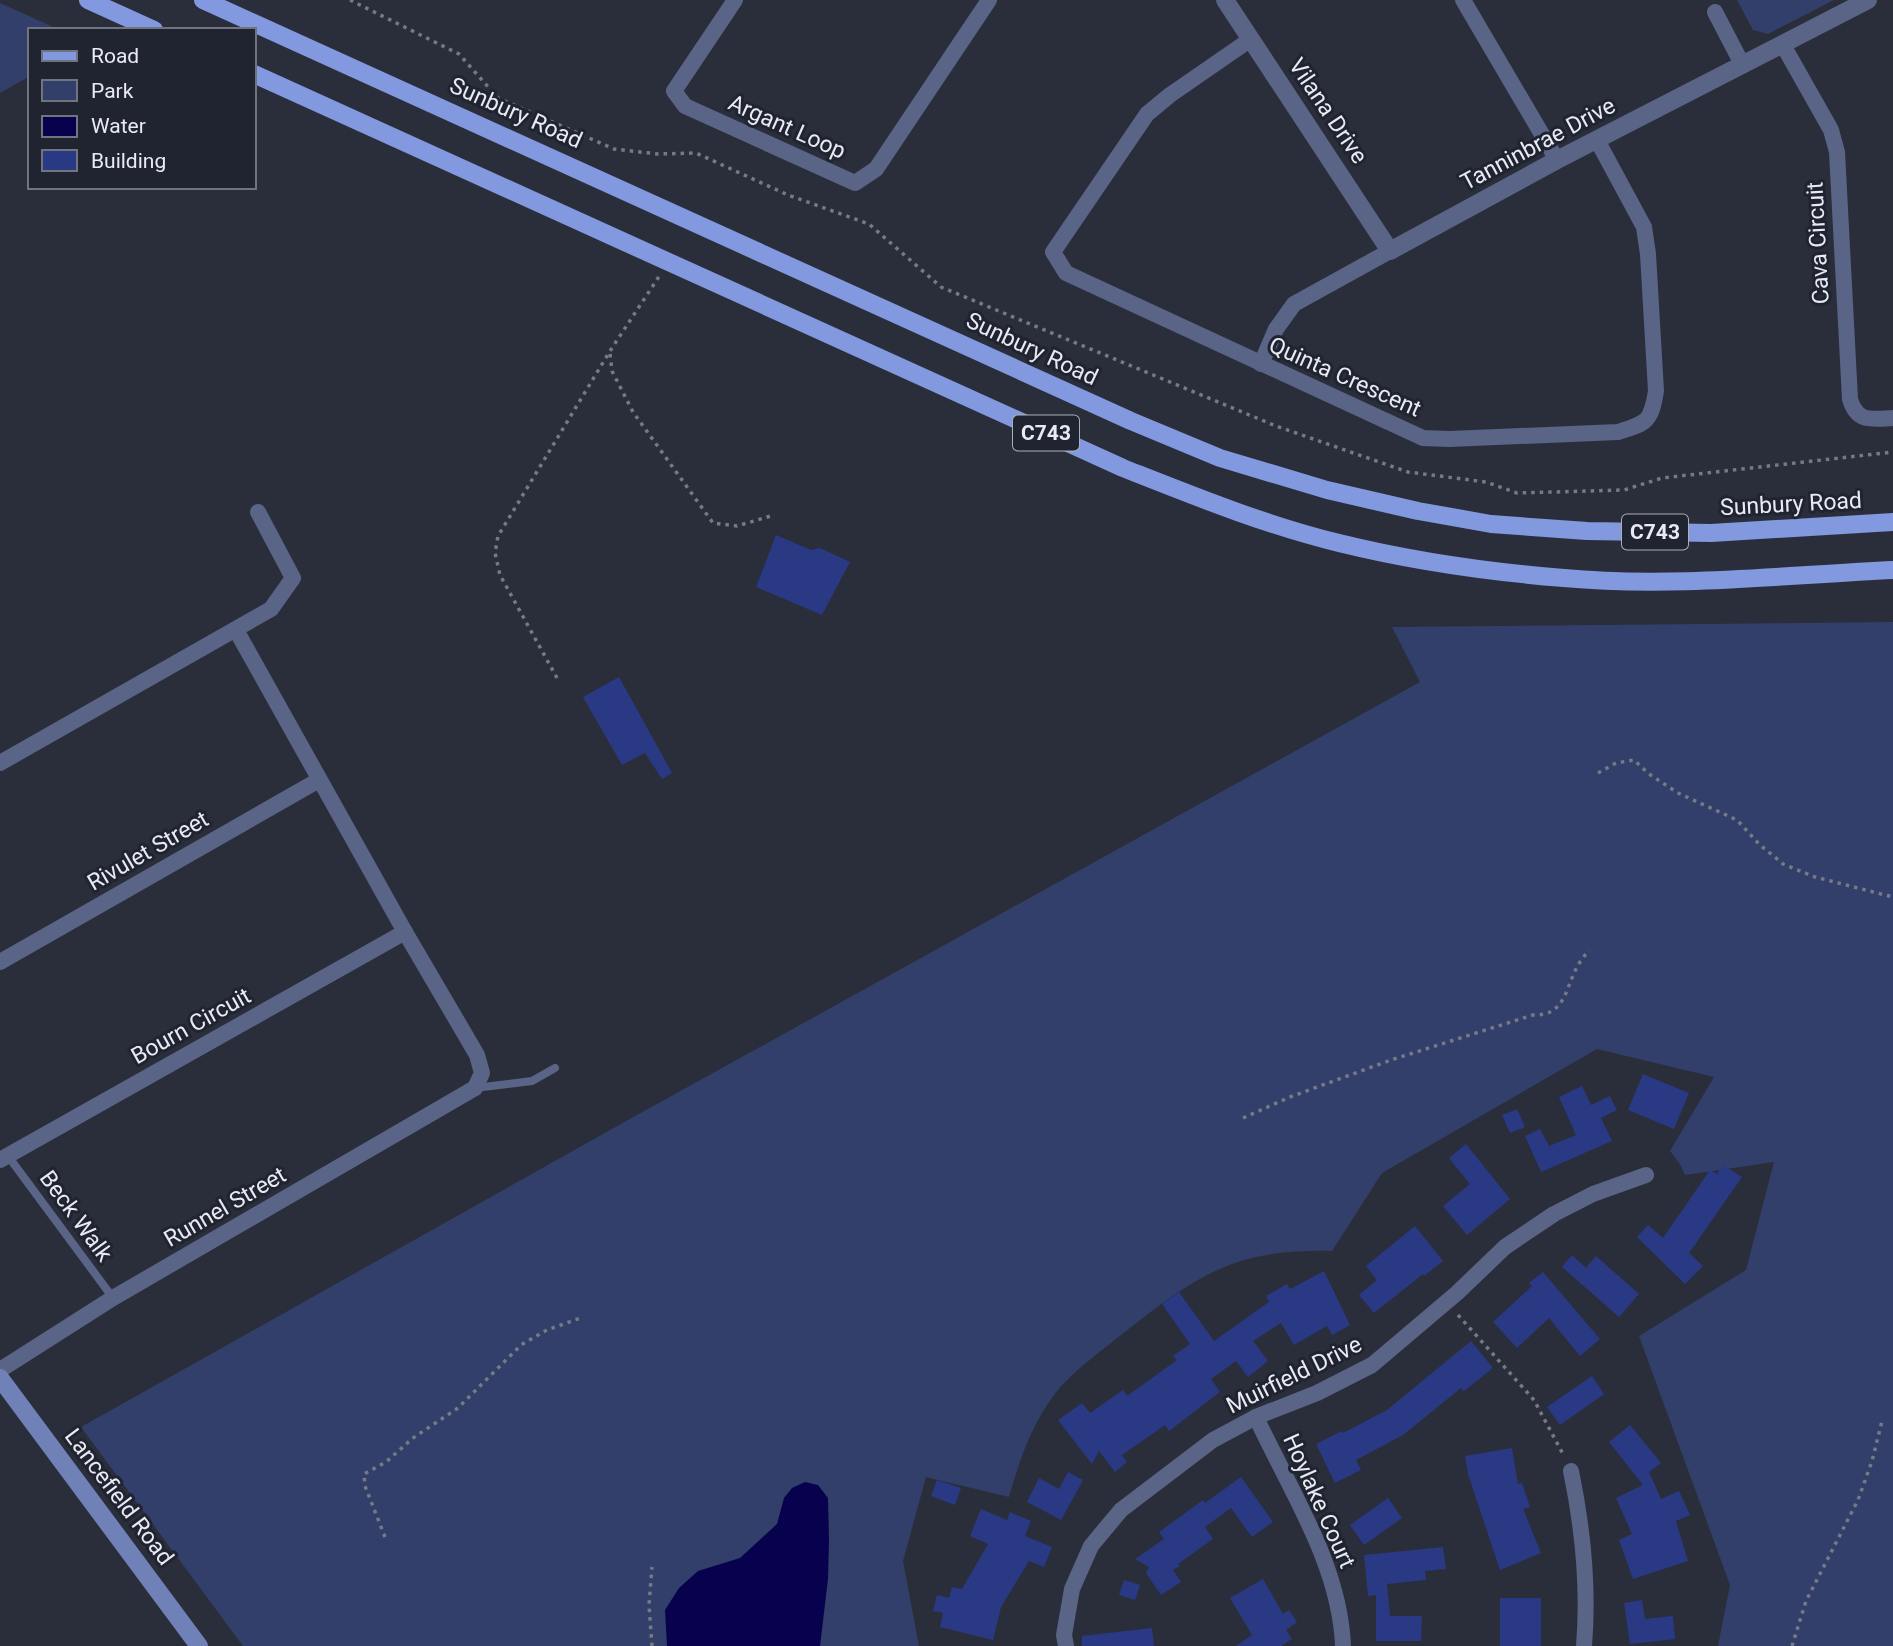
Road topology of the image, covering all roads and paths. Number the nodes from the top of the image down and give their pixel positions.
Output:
1 (88, 0) edge
2 (203, 0) edge
3 (350, 0) edge
4 (734, 0) edge
5 (989, 0) edge
6 (1225, 0) edge
7 (1464, 0) edge
8 (1868, 0) edge
9 (1715, 12) dead end
10 (150, 28) edge
11 (1251, 39) junction
12 (1783, 45) junction
13 (1742, 64) junction
14 (256, 75) edge
15 (1597, 140) junction
16 (1557, 160) junction
17 (1390, 251) junction
18 (669, 262) junction
19 (610, 351) junction
20 (1261, 364) junction
21 (1893, 418) edge
22 (1893, 452) edge
23 (258, 512) dead end
24 (774, 515) dead end
25 (1893, 522) edge
26 (1893, 569) edge
27 (236, 630) junction
28 (557, 678) dead end
29 (0, 763) edge
30 (1598, 773) dead end
31 (319, 780) junction
32 (1893, 897) edge
33 (405, 932) junction
34 (1589, 950) dead end
35 (0, 962) edge
36 (555, 1068) dead end
37 (475, 1088) junction
38 (1243, 1118) dead end
39 (4, 1158) edge
40 (1646, 1175) dead end
41 (113, 1298) junction
42 (1446, 1302) junction
43 (583, 1317) dead end
44 (0, 1370) edge
45 (0, 1378) edge
46 (1256, 1417) junction
47 (1882, 1421) dead end
48 (1571, 1471) joint
49 (385, 1537) dead end
50 (652, 1567) dead end
51 (199, 1646) edge
52 (652, 1646) edge
53 (1066, 1646) edge
54 (1343, 1646) edge
55 (1584, 1646) edge
56 (1791, 1646) edge

1 - 10 main road
2 - 25 main road, Sunbury Road / C743
3 - 22 path
4 - 5 street, Argant Loop
6 - 11 street, Vilana Drive
7 - 16 street
8 - 12 street, Tanninbrae Drive
9 - 13 street
11 - 17 street, Vilana Drive
11 - 20 street, Quinta Crescent
12 - 13 street, Tanninbrae Drive
12 - 21 street, Cava Circuit
13 - 15 street, Tanninbrae Drive
14 - 18 main road, C743
15 - 16 street, Tanninbrae Drive
15 - 20 street, Quinta Crescent
16 - 17 street, Tanninbrae Drive
17 - 20 street, Tanninbrae Drive
18 - 19 path
18 - 26 main road, C743
19 - 24 path
19 - 28 path
23 - 27 street
27 - 29 street
27 - 31 street
30 - 32 path
31 - 33 street
31 - 35 street, Rivulet Street
33 - 37 street
33 - 39 street, Bourn Circuit
34 - 38 path
36 - 37 lane, Runnel Street
37 - 41 street, Runnel Street
39 - 41 lane, Beck Walk
40 - 42 street, Muirfield Drive
41 - 44 street, Runnel Street
42 - 46 street, Muirfield Drive
42 - 48 path
43 - 49 path
45 - 51 main road, Lancefield Road
46 - 53 street, Muirfield Drive
46 - 54 street, Hoylake Court
47 - 56 path
48 - 55 street
50 - 52 path

